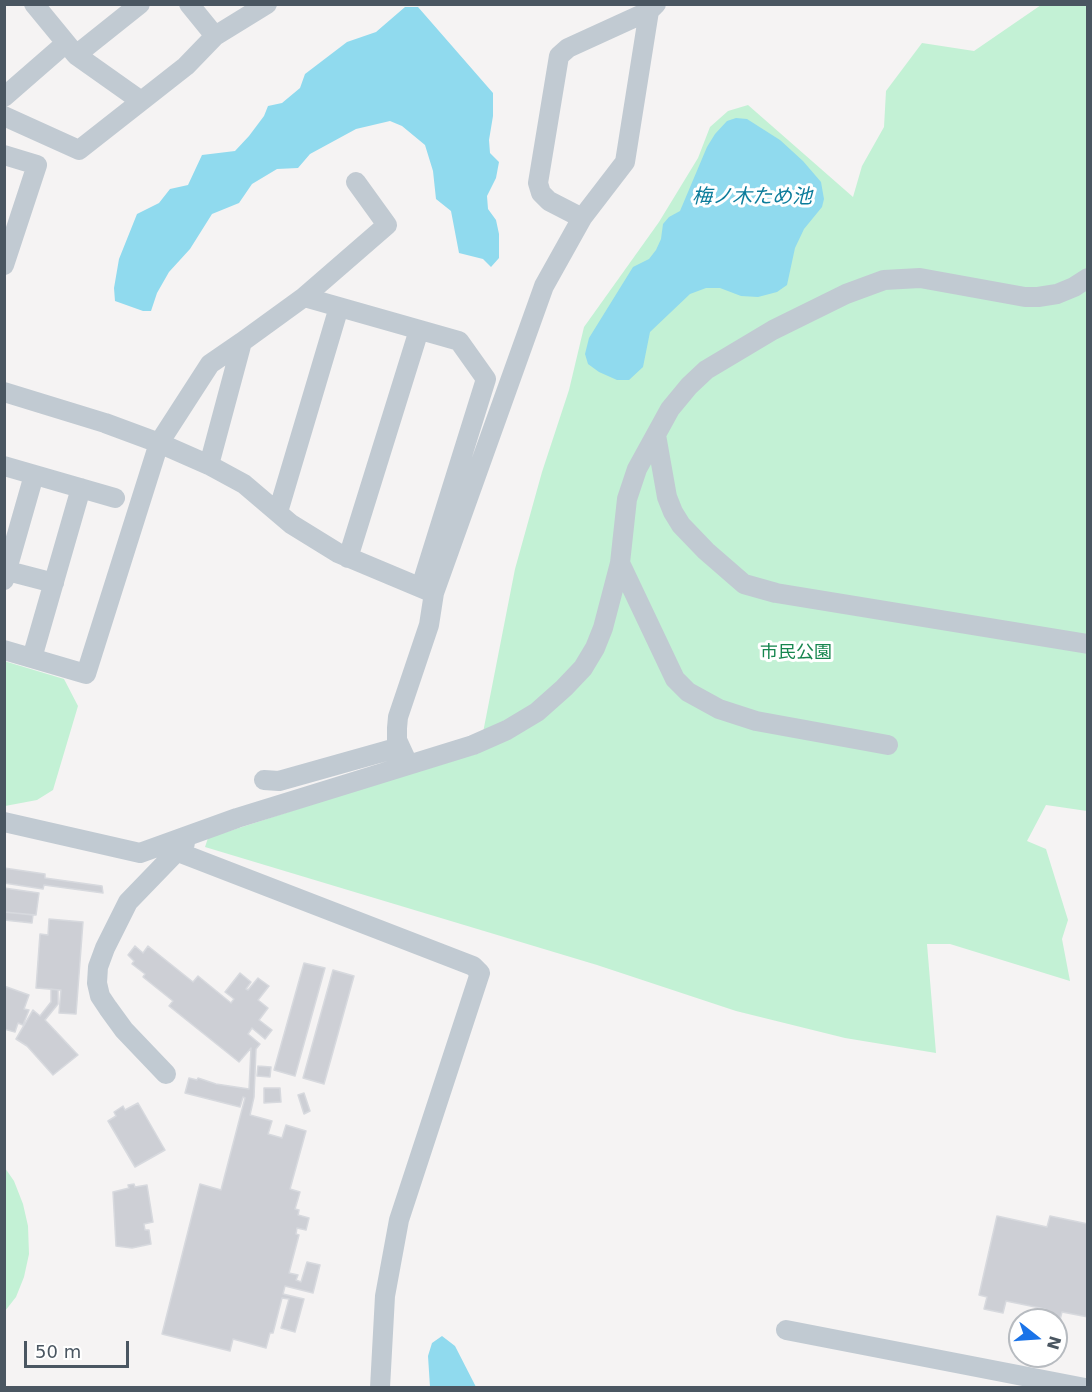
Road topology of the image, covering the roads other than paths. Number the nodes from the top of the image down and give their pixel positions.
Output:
1 (34, 4) edge
2 (140, 4) edge
3 (189, 4) edge
4 (267, 4) edge
5 (653, 8) edge
6 (215, 36) junction
7 (71, 49) junction
8 (4, 97) edge
9 (141, 101) junction
10 (4, 116) edge
11 (4, 155) edge
12 (356, 182) dead end
13 (582, 218) junction
14 (4, 265) edge
15 (1088, 279) edge
16 (304, 297) junction
17 (339, 307) junction
18 (419, 330) junction
19 (242, 342) junction
20 (4, 392) edge
21 (656, 435) junction
22 (159, 443) junction
23 (209, 465) junction
24 (4, 466) edge
25 (34, 475) junction
26 (81, 488) junction
27 (115, 498) dead end
28 (278, 512) junction
29 (348, 558) junction
30 (620, 562) junction
31 (5, 573) edge
32 (54, 583) junction
33 (428, 590) junction
34 (1088, 644) edge
35 (4, 650) edge
36 (32, 658) junction
37 (888, 745) dead end
38 (404, 756) junction
39 (264, 780) dead end
40 (4, 822) edge
41 (194, 832) junction
42 (178, 852) junction
43 (166, 1074) dead end
44 (786, 1330) dead end
45 (1082, 1387) edge
46 (380, 1388) edge

1 - 7 street
2 - 7 street
3 - 6 street
4 - 6 street
5 - 13 street
5 - 13 street
6 - 9 street
7 - 8 street
7 - 9 street
9 - 10 street
11 - 14 street
12 - 16 street
13 - 33 street
15 - 21 street
16 - 17 street
16 - 19 street
17 - 18 street
17 - 28 street
18 - 29 street
18 - 33 street
19 - 22 street
19 - 23 street
20 - 22 street
21 - 30 street
21 - 34 street
22 - 23 street
22 - 36 street
23 - 28 street
24 - 25 street
25 - 26 street
25 - 31 street
26 - 27 street
26 - 32 street
28 - 29 street
29 - 33 street
30 - 37 street
30 - 38 street
31 - 32 street
32 - 36 street
33 - 38 street
35 - 36 street
38 - 39 street
38 - 41 street
40 - 41 street
41 - 42 street
42 - 43 street
42 - 46 street
44 - 45 street

